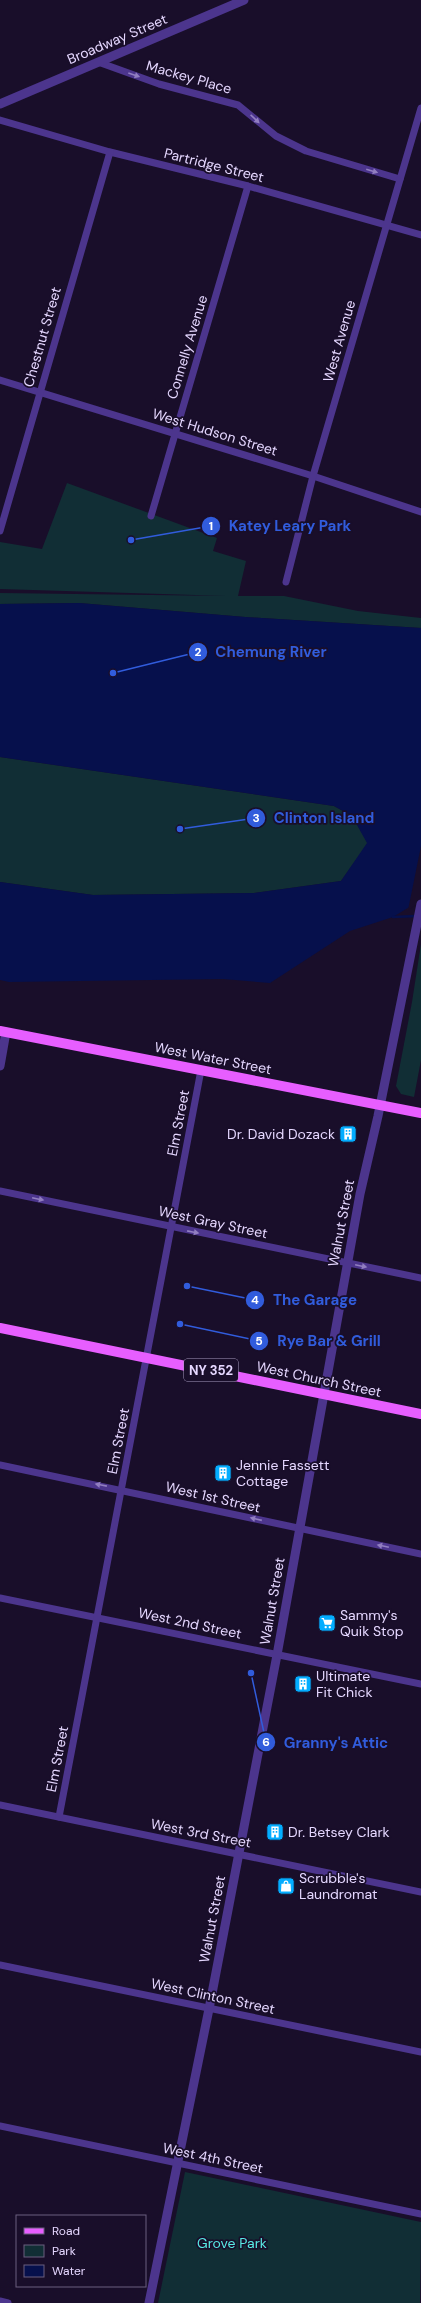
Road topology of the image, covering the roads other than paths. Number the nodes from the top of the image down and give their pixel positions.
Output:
1 (244, 0) edge
2 (98, 62) junction
3 (0, 104) edge
4 (421, 108) edge
5 (0, 120) edge
6 (110, 152) junction
7 (400, 179) junction
8 (248, 186) junction
9 (386, 225) junction
10 (421, 235) edge
11 (0, 380) edge
12 (39, 391) junction
13 (175, 434) junction
14 (313, 476) junction
15 (421, 512) edge
16 (151, 516) dead end
17 (0, 531) edge
18 (286, 582) dead end
19 (421, 904) edge
20 (3, 1032) edge
21 (0, 1066) edge
22 (201, 1070) junction
23 (380, 1106) junction
24 (421, 1113) edge
25 (0, 1191) edge
26 (171, 1227) junction
27 (347, 1263) junction
28 (421, 1278) edge
29 (0, 1328) edge
30 (147, 1357) junction
31 (325, 1395) junction
32 (421, 1414) edge
33 (0, 1465) edge
34 (122, 1489) junction
35 (300, 1529) junction
36 (421, 1554) edge
37 (0, 1598) edge
38 (97, 1618) junction
39 (276, 1655) junction
40 (421, 1684) edge
41 (0, 1805) edge
42 (60, 1817) junction
43 (238, 1852) junction
44 (421, 1892) edge
45 (0, 1965) edge
46 (209, 2009) junction
47 (421, 2052) edge
48 (0, 2126) edge
49 (178, 2164) junction
50 (421, 2214) edge
51 (0, 2301) edge
52 (8, 2303) edge
53 (149, 2303) edge

1 - 2 street, Broadway Street
2 - 3 street, Broadway Street
2 -> 7 street, Mackey Place
4 - 7 street, West Avenue
5 - 6 street, Partridge Street
6 - 8 street, Partridge Street
6 - 12 street, Chestnut Street
7 - 9 street, West Avenue
8 - 9 street, Partridge Street
8 - 13 street, Connelly Avenue
9 - 10 street, Partridge Street
9 - 14 street, West Avenue
11 - 12 street, West Hudson Street
12 - 13 street, West Hudson Street
12 - 17 street, Chestnut Street
13 - 14 street, West Hudson Street
13 - 16 street, Connelly Avenue
14 - 15 street, West Hudson Street
14 - 18 street, West Avenue
19 - 23 street, Walnut Street
20 - 21 street
20 - 22 main road, West Water Street
22 - 23 main road, West Water Street
22 - 26 street, Elm Street
23 - 24 main road, West Water Street
23 - 27 street, Walnut Street
25 -> 26 street, West Gray Street
26 -> 27 street, West Gray Street
26 - 30 street, Elm Street
27 -> 28 street, West Gray Street
27 - 31 street, Walnut Street
29 - 30 main road, West Church Street / NY 352
30 - 31 main road, West Church Street / NY 352
30 - 34 street, Elm Street
31 - 32 main road, West Church Street / NY 352
31 - 35 street, Walnut Street
34 -> 33 street, West 1st Street
35 -> 34 street, West 1st Street
34 - 38 street, Elm Street
36 -> 35 street, West 1st Street
35 - 39 street, Walnut Street
37 - 38 street, West 2nd Street
38 - 39 street, West 2nd Street
38 - 42 street, Elm Street
39 - 40 street, West 2nd Street
39 - 43 street, Walnut Street
41 - 42 street, West 3rd Street
42 - 43 street, West 3rd Street
43 - 44 street, West 3rd Street
43 - 46 street, Walnut Street
45 - 46 street, West Clinton Street
46 - 47 street, West Clinton Street
46 - 49 street, Walnut Street
48 - 49 street, West 4th Street
49 - 50 street, West 4th Street
49 - 53 street, Walnut Street
51 - 52 street

